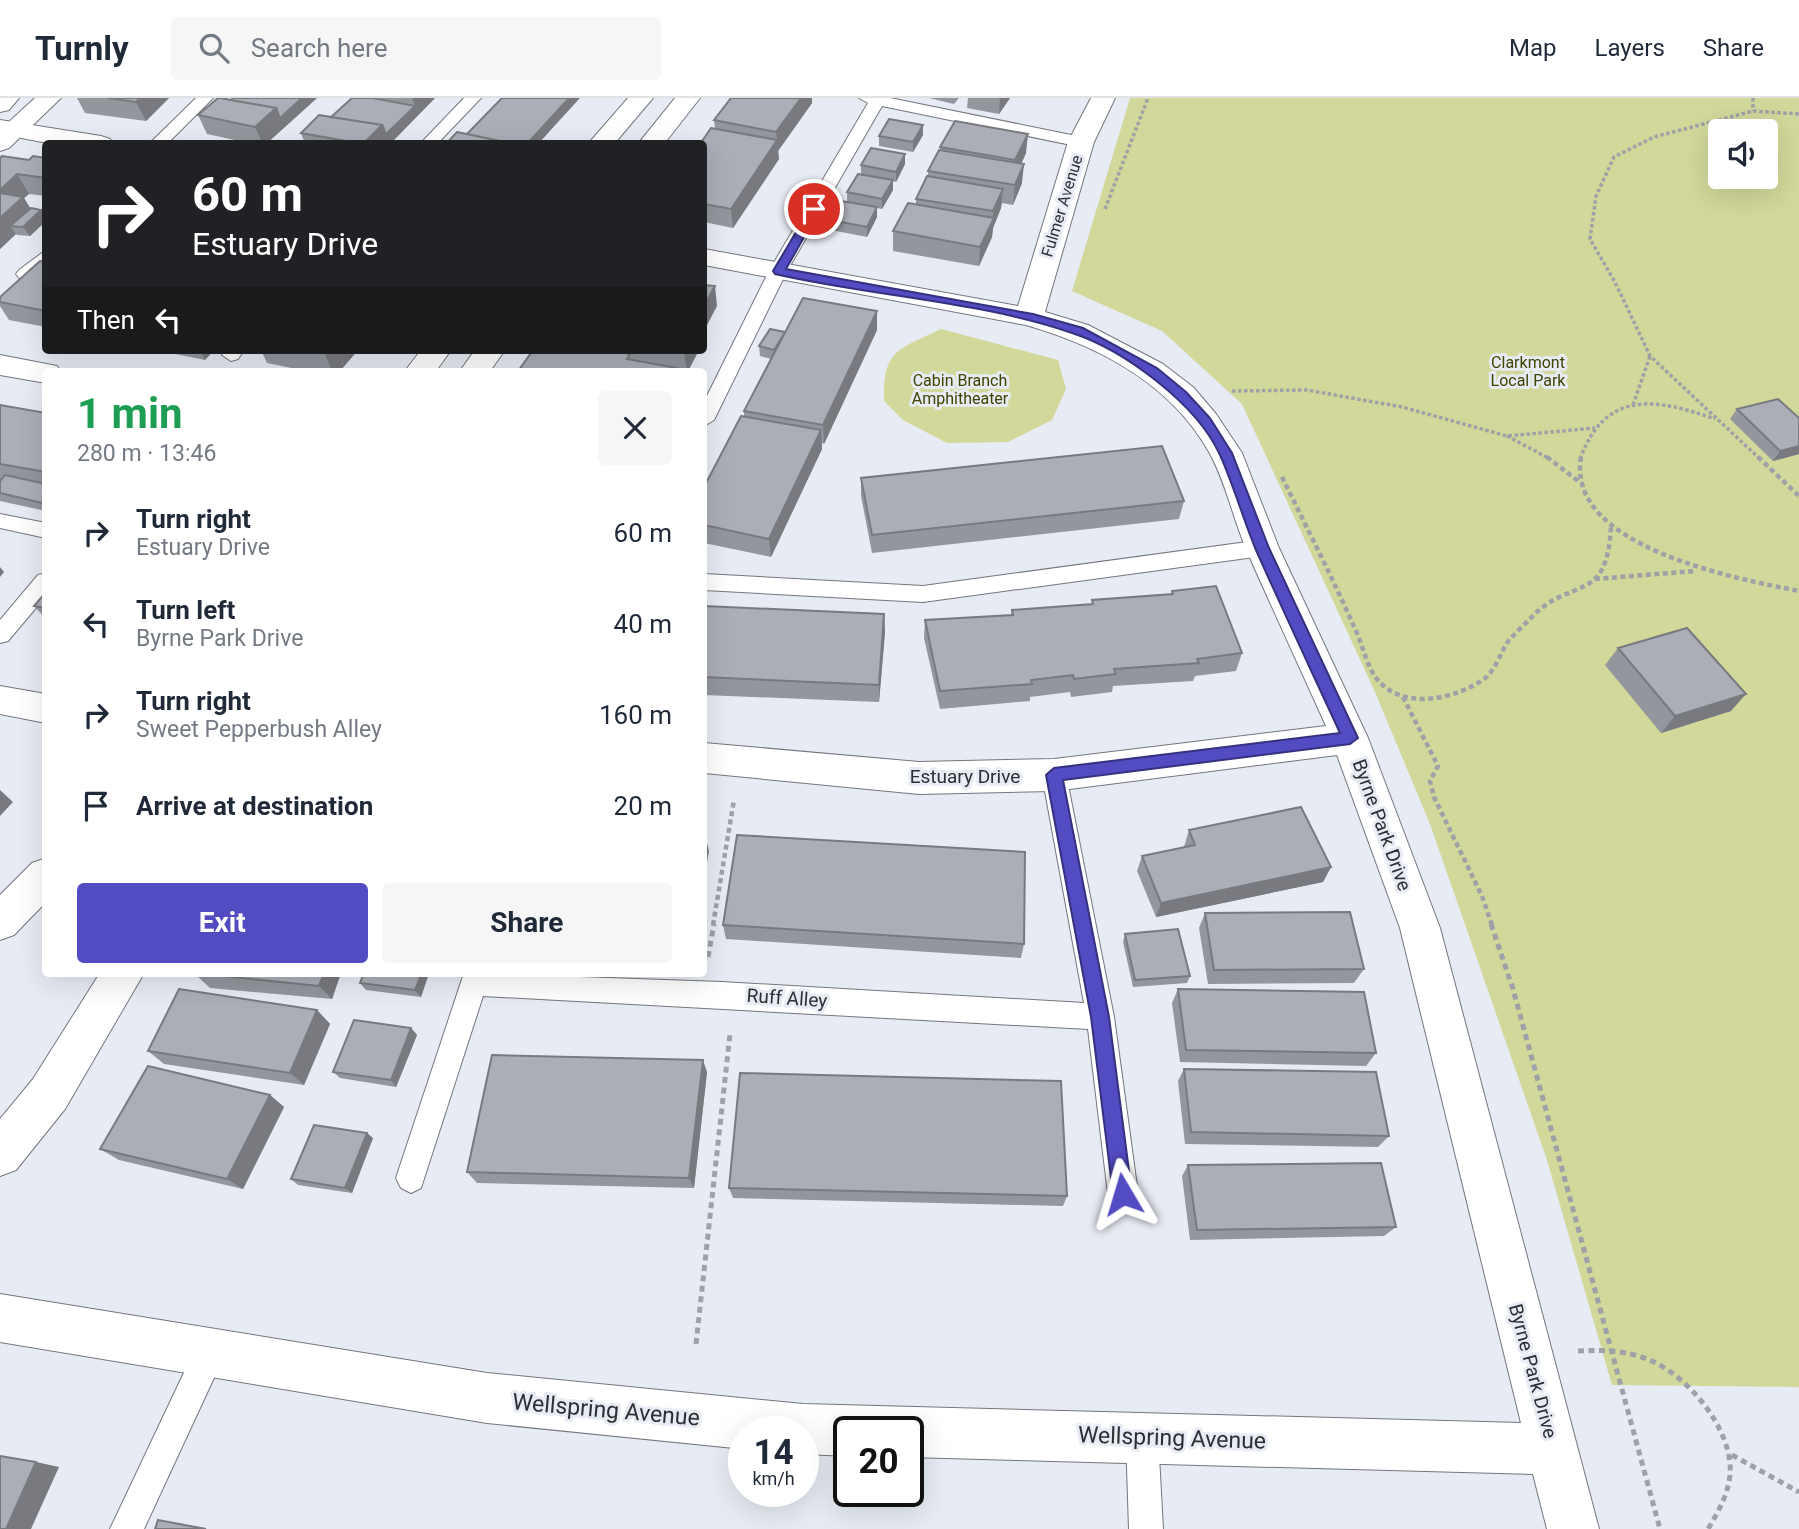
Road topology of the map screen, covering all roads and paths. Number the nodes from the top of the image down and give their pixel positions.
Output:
1 (8, 98) edge
2 (49, 98) edge
3 (205, 98) edge
4 (473, 98) edge
5 (641, 98) edge
6 (688, 98) edge
7 (1102, 98) edge
8 (1148, 98) edge
9 (1753, 98) edge
10 (872, 99) edge
11 (0, 105) edge
12 (1753, 111) junction
13 (1799, 114) edge
14 (5, 133) edge
15 (66, 140) edge
16 (162, 140) edge
17 (432, 140) edge
18 (604, 140) edge
19 (653, 140) edge
20 (1081, 142) junction
21 (1104, 212) dead end
22 (707, 258) edge
23 (42, 259) edge
24 (779, 271) junction
25 (25, 274) edge
26 (1029, 317) junction
27 (433, 354) edge
28 (1650, 356) junction
29 (0, 365) edge
30 (422, 368) edge
31 (42, 372) edge
32 (1237, 401) dead end
33 (1633, 405) junction
34 (707, 414) edge
35 (1718, 420) junction
36 (1595, 428) junction
37 (1507, 436) junction
38 (1279, 469) dead end
39 (1582, 484) junction
40 (1799, 496) edge
41 (0, 521) edge
42 (1611, 524) junction
43 (42, 530) edge
44 (1262, 548) junction
45 (1698, 572) junction
46 (1595, 579) junction
47 (707, 582) edge
48 (42, 586) edge
49 (1799, 591) edge
50 (0, 635) edge
51 (1403, 697) junction
52 (0, 700) edge
53 (42, 708) edge
54 (1350, 738) junction
55 (707, 758) edge
56 (1054, 775) junction
57 (735, 796) dead end
58 (42, 879) edge
59 (0, 922) edge
60 (121, 977) edge
61 (475, 978) edge
62 (722, 993) junction
63 (1100, 1017) junction
64 (0, 1154) edge
65 (411, 1178) dead end
66 (1123, 1194) dead end
67 (0, 1318) edge
68 (696, 1344) dead end
69 (1613, 1349) junction
70 (1574, 1351) dead end
71 (209, 1354) junction
72 (1142, 1437) junction
73 (1554, 1449) junction
74 (1731, 1455) junction
75 (1799, 1492) edge
76 (127, 1529) edge
77 (1146, 1529) edge
78 (1573, 1529) edge
79 (1660, 1529) edge
80 (1708, 1529) edge

1 - 11 street
2 - 14 street
3 - 16 lane
4 - 17 lane
5 - 18 street
6 - 19 street
7 - 20 street, Fulmer Avenue
8 - 21 path
9 - 12 path
10 - 20 lane
10 - 24 lane
12 - 13 path
12 - 28 path
14 - 15 street
20 - 26 street, Fulmer Avenue
22 - 24 street, Byrne Park Drive
23 - 25 lane
24 - 26 street, Byrne Park Drive
24 - 34 lane
26 - 44 street, Byrne Park Drive
27 - 30 street
28 - 33 path
28 - 35 path
29 - 31 street
32 - 37 path
33 - 35 path
33 - 36 path
35 - 40 path
36 - 37 path
36 - 39 path
37 - 39 path
38 - 51 path
39 - 42 path
41 - 43 lane
42 - 45 path
42 - 46 path
44 - 47 lane
44 - 54 street, Byrne Park Drive
45 - 46 path
45 - 49 path
46 - 51 path
48 - 50 lane
51 - 69 path
52 - 53 street
54 - 56 street, Estuary Drive
54 - 73 street, Byrne Park Drive
55 - 56 street, Estuary Drive
56 - 63 lane
57 - 62 path
58 - 59 street
60 - 64 street
61 - 62 lane, Ruff Alley
61 - 65 lane, Ruff Alley
62 - 63 lane, Ruff Alley
62 - 68 path
63 - 66 lane
67 - 71 street, Wellspring Avenue
69 - 70 path
69 - 74 path
69 - 79 path
71 - 72 street, Wellspring Avenue
71 - 76 lane
72 - 73 street, Wellspring Avenue
72 - 77 lane
73 - 78 street, Byrne Park Drive
74 - 75 path
74 - 80 path

